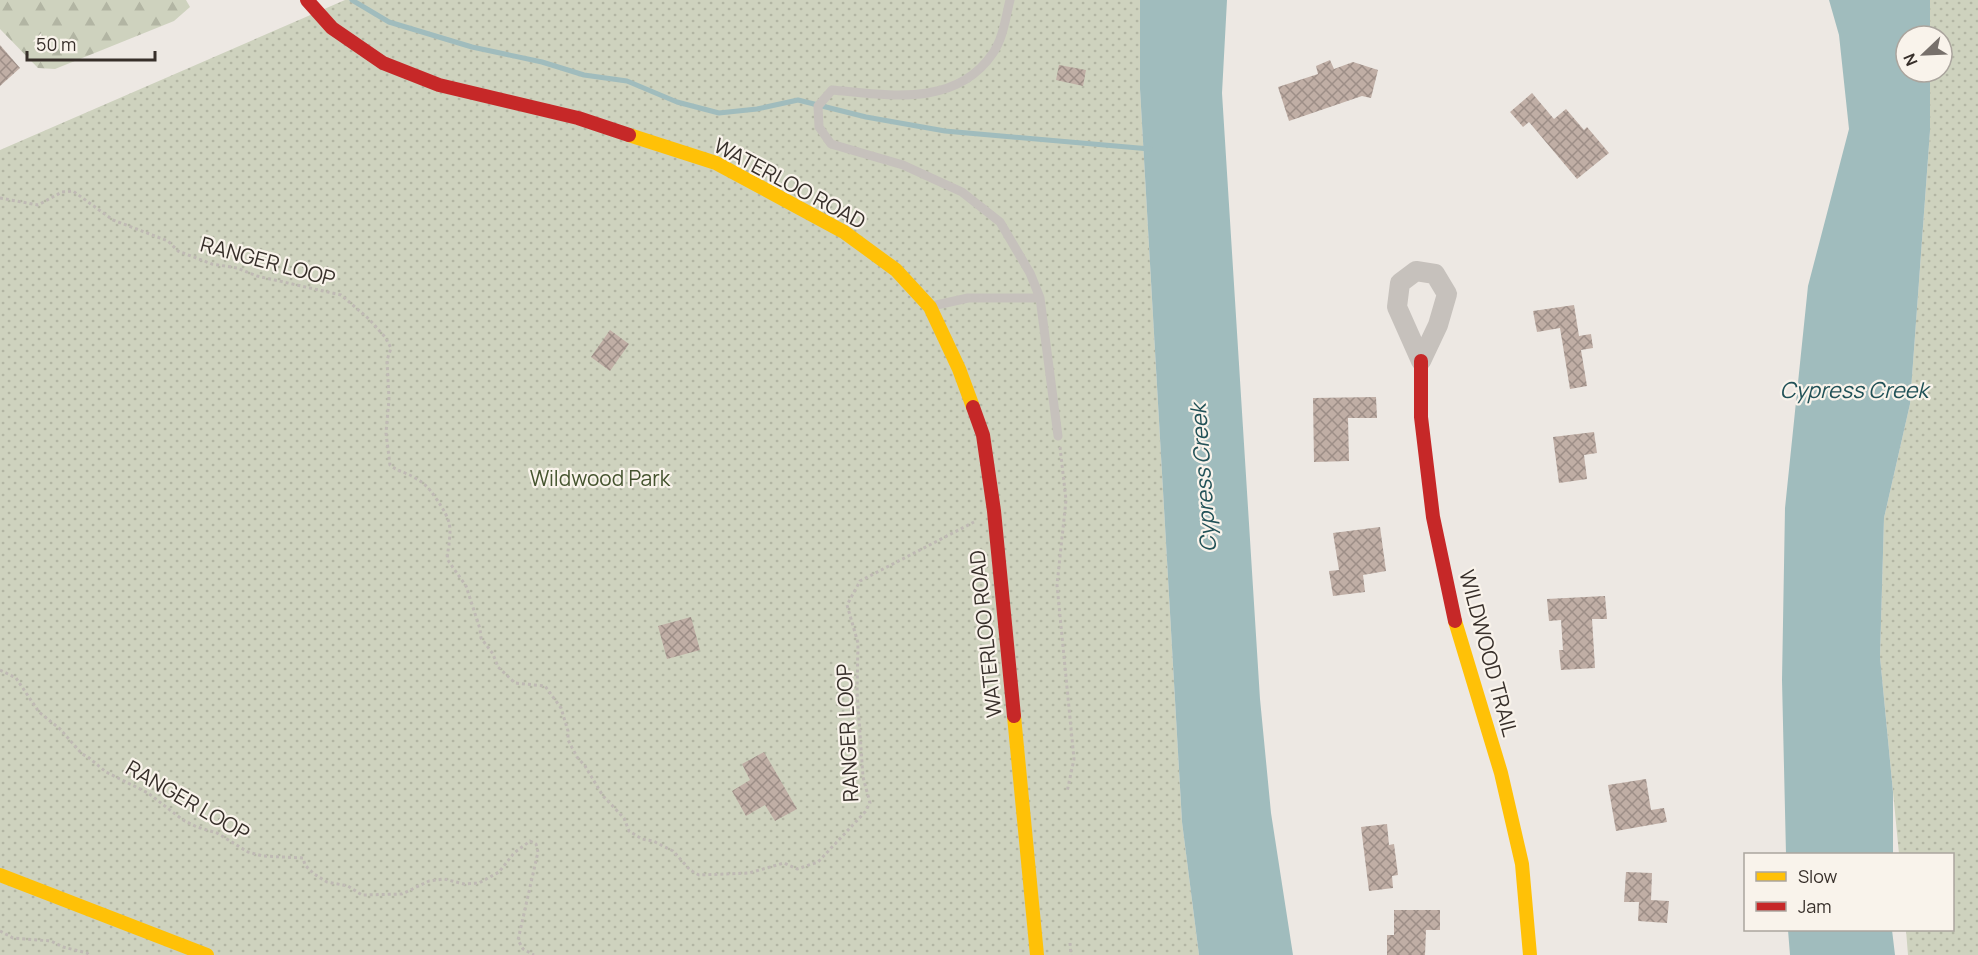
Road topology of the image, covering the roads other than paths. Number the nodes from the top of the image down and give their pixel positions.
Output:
1 (307, 0) edge
2 (1010, 0) edge
3 (1041, 298) junction
4 (930, 307) junction
5 (1421, 361) dead end
6 (1058, 436) road end
7 (0, 875) edge
8 (207, 955) edge
9 (1037, 955) edge
10 (1530, 955) edge

1 - 4 street, WATERLOO ROAD
2 - 3 lane
3 - 4 lane
3 - 6 lane
4 - 9 street, WATERLOO ROAD
5 - 10 street, WILDWOOD TRAIL
7 - 8 street

